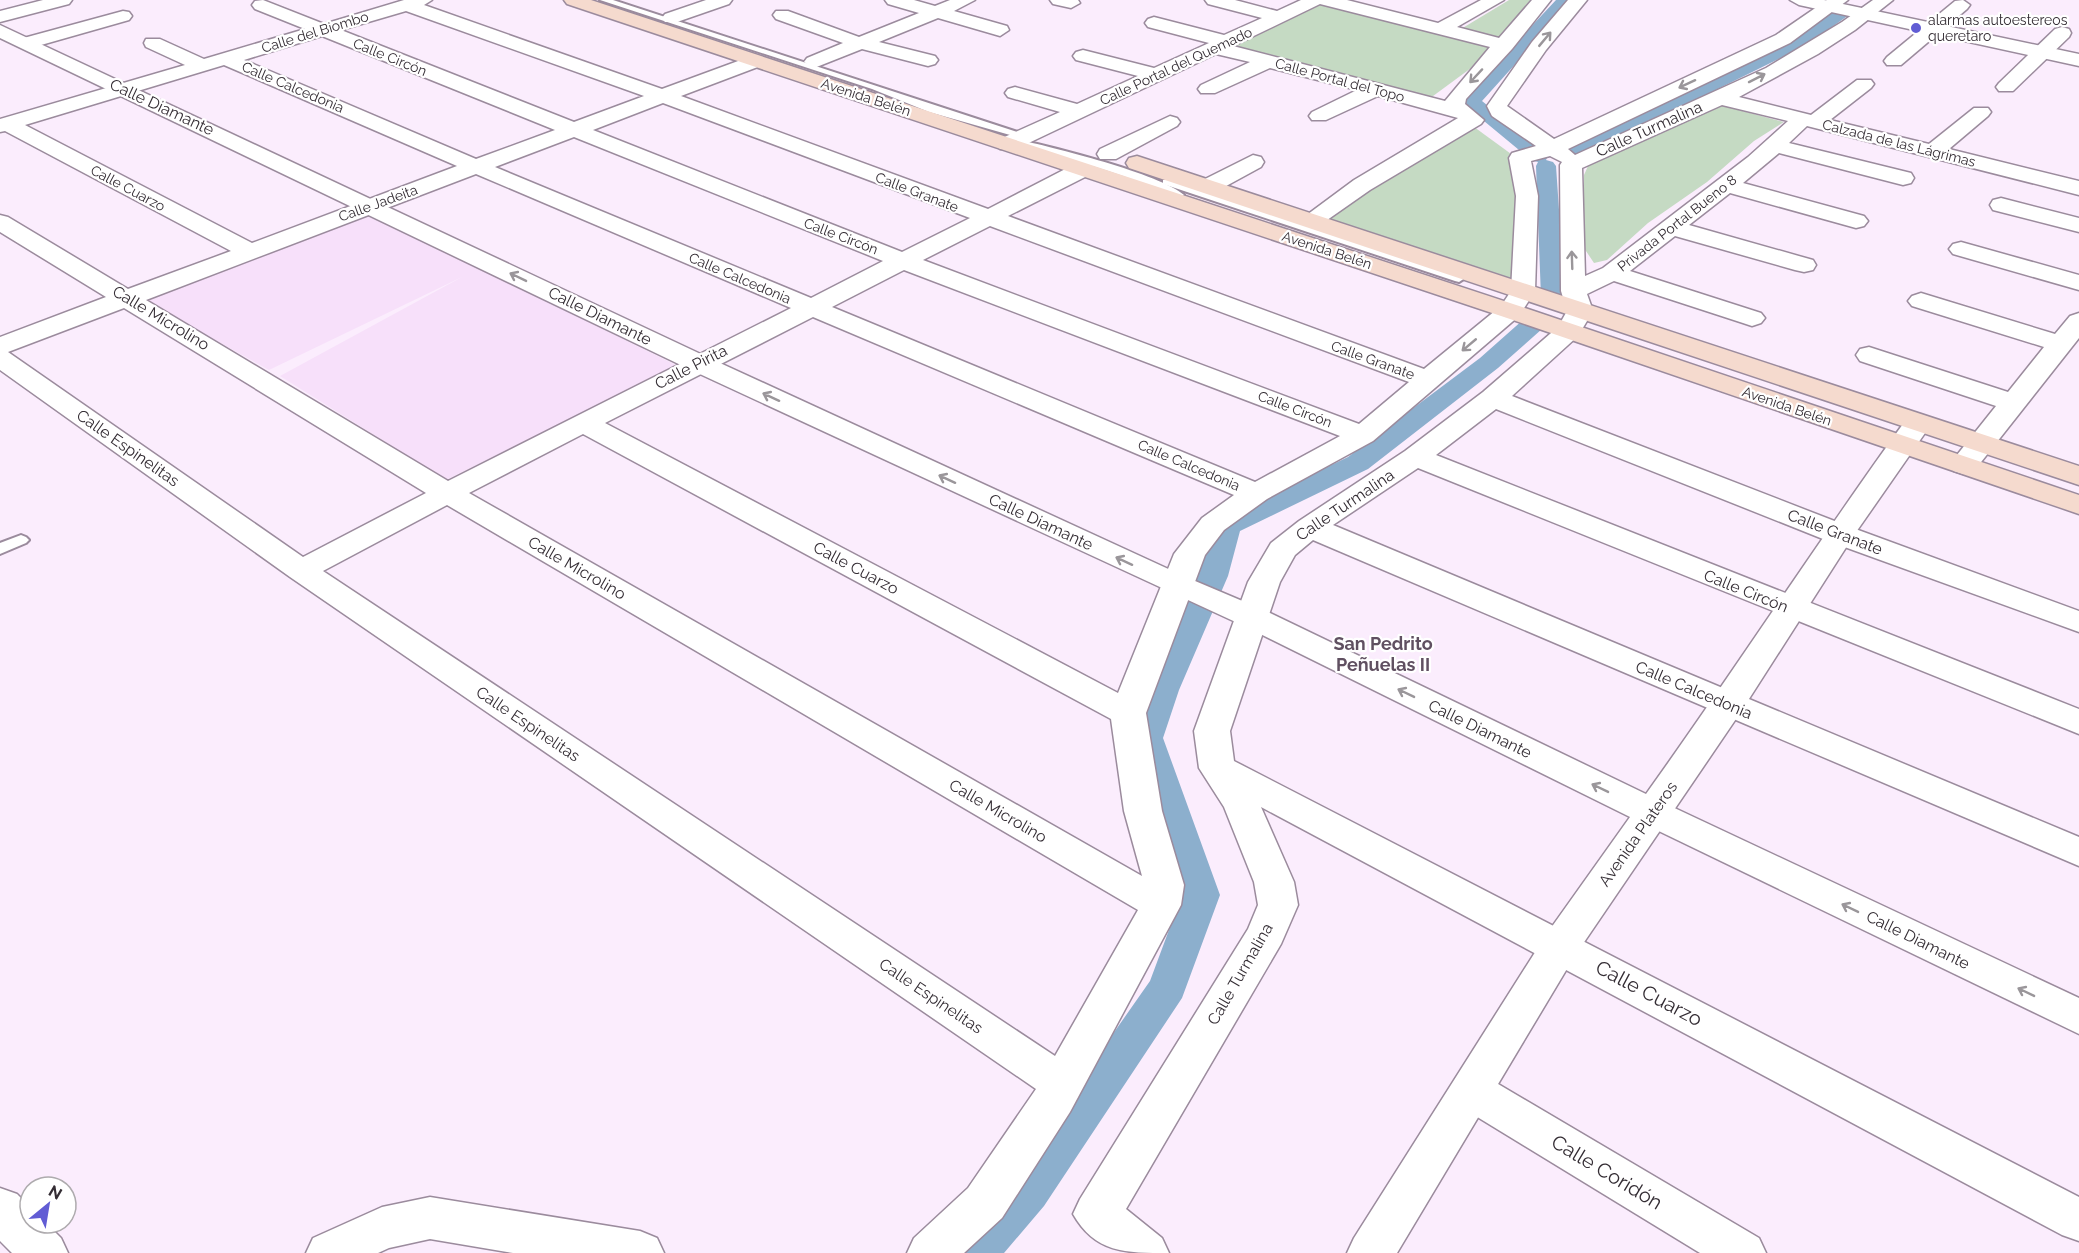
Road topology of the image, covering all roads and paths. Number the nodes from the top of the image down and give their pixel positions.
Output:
1 (60, 0) edge
2 (573, 0) edge
3 (587, 0) edge
4 (604, 0) edge
5 (614, 0) edge
6 (723, 0) edge
7 (894, 0) edge
8 (966, 0) edge
9 (1214, 0) edge
10 (1315, 0) edge
11 (1325, 0) edge
12 (1495, 0) edge
13 (1542, 0) edge
14 (1578, 0) edge
15 (1798, 0) edge
16 (1884, 0) edge
17 (1350, 2) edge
18 (414, 3) edge
19 (1835, 3) edge
20 (261, 5) dead end
21 (1961, 5) dead end
22 (937, 12) junction
23 (1867, 14) junction
24 (82, 15) dead end
25 (782, 15) dead end
26 (123, 16) dead end
27 (0, 17) edge
28 (1280, 17) junction
29 (671, 18) junction
30 (100, 23) junction
31 (1154, 23) dead end
32 (1440, 28) junction
33 (1934, 29) junction
34 (323, 30) junction
35 (1000, 30) dead end
36 (0, 31) edge
37 (2062, 33) dead end
38 (27, 43) junction
39 (153, 43) dead end
40 (859, 43) junction
41 (1223, 45) junction
42 (1505, 45) junction
43 (2040, 51) junction
44 (1083, 56) dead end
45 (928, 60) dead end
46 (2079, 60) edge
47 (756, 61) junction
48 (1268, 61) junction
49 (1894, 61) dead end
50 (215, 62) junction
51 (814, 62) junction
52 (1158, 75) junction
53 (1864, 84) dead end
54 (2006, 87) dead end
55 (123, 89) junction
56 (1208, 89) dead end
57 (1376, 89) junction
58 (1015, 93) dead end
59 (662, 96) junction
60 (1719, 98) junction
61 (1080, 111) junction
62 (1981, 112) dead end
63 (1319, 116) dead end
64 (1474, 120) junction
65 (1809, 120) junction
66 (7, 121) edge
67 (1170, 122) dead end
68 (572, 130) junction
69 (1022, 139) junction
70 (1773, 145) junction
71 (1555, 147) junction
72 (1934, 151) junction
73 (1108, 154) junction
74 (1253, 162) dead end
75 (1571, 165) junction
76 (477, 167) junction
77 (1083, 169) junction
78 (1903, 178) dead end
79 (2074, 180) edge
80 (1727, 185) junction
81 (1209, 186) junction
82 (2001, 205) dead end
83 (372, 206) junction
84 (988, 218) junction
85 (1312, 220) junction
86 (1856, 221) dead end
87 (0, 222) edge
88 (2079, 225) edge
89 (1671, 227) junction
90 (1961, 249) dead end
91 (249, 251) junction
92 (906, 262) junction
93 (1804, 265) dead end
94 (1612, 273) junction
95 (2079, 283) edge
96 (128, 297) junction
97 (1517, 301) junction
98 (1921, 301) dead end
99 (812, 308) junction
100 (1575, 315) junction
101 (1752, 318) dead end
102 (2079, 321) edge
103 (2061, 344) junction
104 (0, 346) edge
105 (1869, 355) dead end
106 (0, 358) edge
107 (698, 363) junction
108 (1428, 380) junction
109 (1493, 398) junction
110 (2013, 403) junction
111 (583, 423) junction
112 (1910, 434) junction
113 (1363, 435) junction
114 (1973, 455) junction
115 (1414, 457) junction
116 (2079, 476) edge
117 (2079, 482) edge
118 (447, 493) junction
119 (1256, 493) junction
120 (2079, 496) edge
121 (2079, 505) edge
122 (1310, 527) junction
123 (1839, 534) junction
124 (21, 540) dead end
125 (0, 549) edge
126 (301, 570) junction
127 (1189, 590) junction
128 (1790, 609) junction
129 (1243, 613) junction
130 (2079, 622) edge
131 (1728, 705) junction
132 (1128, 713) junction
133 (2079, 722) edge
134 (1217, 768) junction
135 (1653, 813) junction
136 (2079, 852) edge
137 (1161, 905) junction
138 (1560, 946) junction
139 (2079, 1017) edge
140 (1061, 1083) junction
141 (1472, 1091) junction
142 (0, 1209) edge
143 (2079, 1220) edge
144 (44, 1253) edge
145 (330, 1253) edge
146 (640, 1253) edge
147 (932, 1253) edge
148 (1145, 1253) edge
149 (1371, 1253) edge
150 (1742, 1253) edge

1 - 27 street
2 - 47 main road, Avenida Belén
3 - 69 lane
4 - 69 lane
5 - 29 main road, Avenida Belén
6 - 29 street
7 - 22 street
8 - 22 street
9 - 28 street
10 - 28 street, Calle Portal del Quemado
11 - 17 street
12 - 32 street
13 - 42 street
71 -> 14 street
15 - 19 street
16 - 23 street, Calle Turmalina
17 - 32 street
18 - 34 street, Calle del Biombo
18 - 59 street, Calle Granate
19 - 23 street
19 -> 71 street, Calle Turmalina
20 - 34 street, Calle Circón
21 - 33 street
22 - 35 street
22 - 40 street
23 - 33 street
60 -> 23 street, Calle Turmalina
24 - 30 street
25 - 40 street
26 - 30 street
28 - 41 street, Calle Portal del Quemado
29 - 51 main road, Avenida Belén
30 - 38 street
31 - 41 street, Calle Portal del Topo
32 - 42 street
33 - 43 street
33 - 49 street
34 - 50 street, Calle del Biombo
34 - 68 street, Calle Circón
36 - 38 street, Calle Diamante
37 - 43 street
38 - 55 street, Calle Diamante
39 - 50 street, Calle Calcedonia
40 - 45 street
40 - 51 street
41 - 48 street, Calle Portal del Topo
41 - 52 street, Calle Portal del Quemado
42 -> 64 street
43 - 46 street
43 - 54 street
44 - 52 street
47 - 59 street, Calle Jadeita
47 - 69 main road, Avenida Belén
48 - 56 street
48 - 57 street, Calle Portal del Topo
50 - 55 street, Calle del Biombo
50 - 76 street, Calle Calcedonia
51 - 69 main road, Avenida Belén
52 - 61 street, Calle Portal del Quemado
53 - 65 street, Privada Portal Bueno 8
55 - 66 street, Calle del Biombo
55 - 83 street, Calle Diamante
57 - 63 street
57 - 64 street, Calle Portal del Topo
58 - 61 street
59 - 68 street, Calle Jadeita
59 - 84 street, Calle Granate
60 - 65 street, Calzada de las Lágrimas
60 - 75 street, Calle Turmalina
61 - 69 street, Calle Portal del Quemado
62 - 72 street
64 - 85 street
65 - 70 street, Privada Portal Bueno 8
65 - 72 street, Calzada de las Lágrimas
66 - 91 street, Calle Cuarzo
67 - 73 street
68 - 76 street, Calle Jadeita
68 - 92 street, Calle Circón
69 - 73 main road, Avenida Belén
69 - 77 main road, Avenida Belén
69 - 97 lane
70 - 78 street
70 - 80 street, Privada Portal Bueno 8
71 - 75 street
71 - 97 street, Calle Turmalina
72 - 79 street, Calzada de las Lágrimas
73 - 81 main road, Avenida Belén
74 - 81 street
100 -> 75 street
76 - 83 street, Calle Jadeita
76 - 99 street, Calle Calcedonia
77 - 84 street, Calle Pirita
77 - 97 main road, Avenida Belén
80 - 86 street
80 - 89 street, Privada Portal Bueno 8
81 - 85 main road, Avenida Belén
82 - 88 street
83 - 91 street, Calle Jadeita
107 -> 83 street, Calle Diamante
84 - 92 street, Calle Pirita
84 - 108 street, Calle Granate
85 - 97 main road, Avenida Belén
87 - 96 street, Calle Microlino
89 - 93 street
89 - 94 street, Privada Portal Bueno 8
90 - 95 street
91 - 96 street, Calle Jadeita
92 - 99 street, Calle Pirita
92 - 113 street, Calle Circón
94 - 100 street, Privada Portal Bueno 8
94 - 101 street
96 - 104 street, Calle Jadeita
96 - 118 street, Calle Microlino
97 - 100 main road, Avenida Belén
97 -> 108 street
98 - 103 street
99 - 107 street, Calle Pirita
99 - 119 street, Calle Calcedonia
100 - 109 street, Calle Turmalina
100 - 112 main road, Avenida Belén
102 - 103 street
103 - 110 street
105 - 110 street
106 - 126 street, Calle Espinelitas
107 - 111 street, Calle Pirita
127 -> 107 street, Calle Diamante
108 - 113 street
109 - 115 street, Calle Turmalina
109 - 123 street, Calle Granate
110 - 114 street
111 - 118 street, Calle Pirita
111 - 132 street, Calle Cuarzo
112 - 114 main road, Avenida Belén
112 - 123 street, Avenida Plateros
113 - 119 street
114 - 116 main road, Avenida Belén
114 - 117 lane
114 - 120 lane
114 - 121 main road, Avenida Belén
115 - 122 street, Calle Turmalina
115 - 128 street, Calle Circón
118 - 126 street, Calle Pirita
118 - 137 street, Calle Microlino
119 - 127 street
122 - 129 street, Calle Turmalina
122 - 131 street, Calle Calcedonia
123 - 128 street, Avenida Plateros
123 - 130 street, Calle Granate
124 - 125 lane
126 - 140 street, Calle Espinelitas
127 - 129 street, Calle Diamante
127 - 132 street
128 - 131 street, Avenida Plateros
128 - 133 street, Calle Circón
129 - 134 street, Calle Turmalina
135 -> 129 street, Calle Diamante
131 - 135 street, Avenida Plateros
131 - 136 street, Calle Calcedonia
132 - 137 street
134 - 138 street, Calle Cuarzo
134 - 148 street, Calle Turmalina
135 - 138 street, Avenida Plateros
139 -> 135 street, Calle Diamante
137 - 140 street
138 - 141 street, Avenida Plateros
138 - 143 street, Calle Cuarzo
140 - 147 street
141 - 149 street, Avenida Plateros
141 - 150 street, Calle Coridón
142 - 144 street
145 - 146 street

